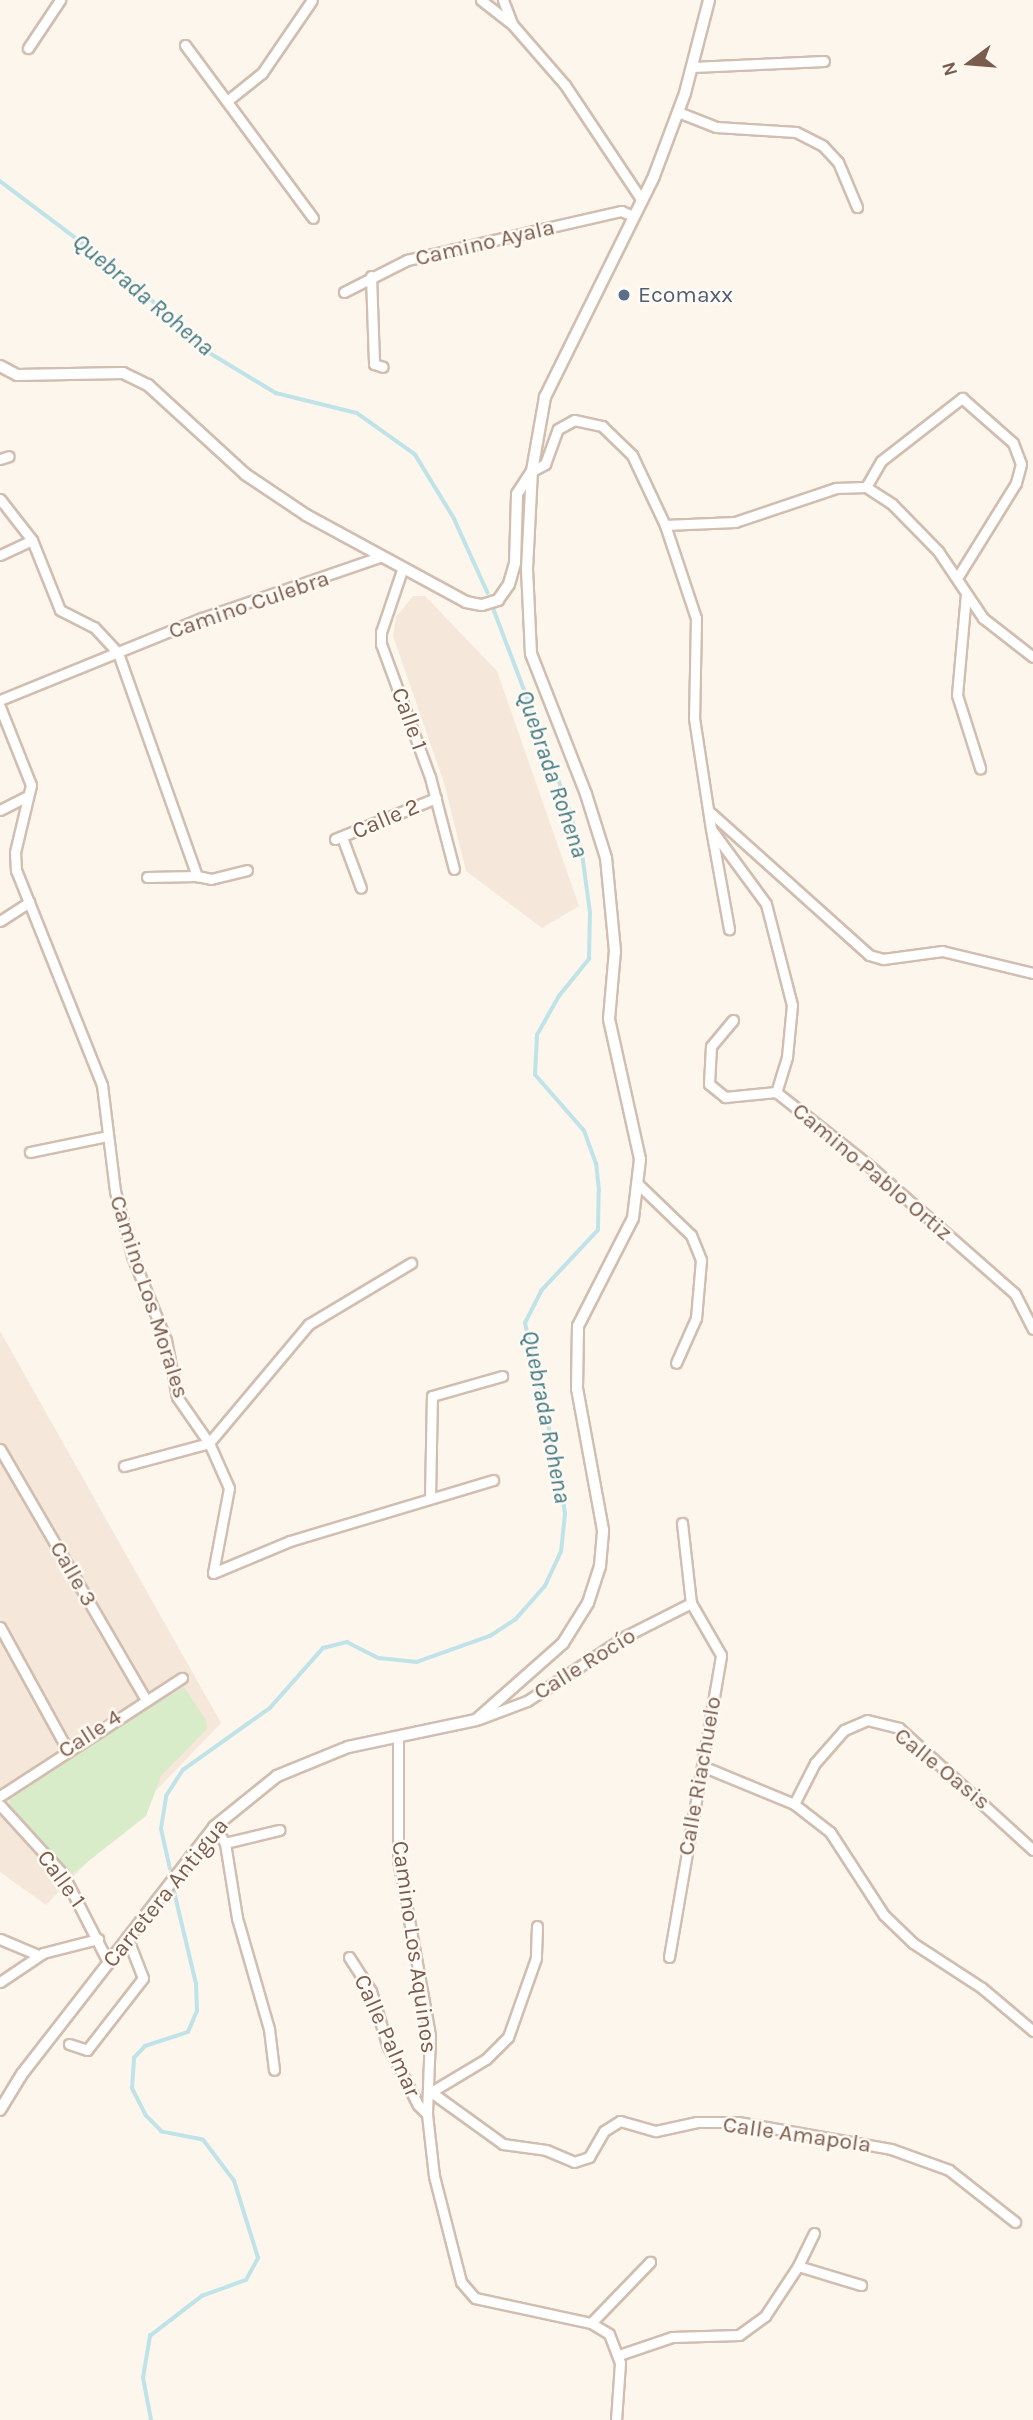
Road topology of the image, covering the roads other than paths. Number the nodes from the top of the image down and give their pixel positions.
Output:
1 (60, 0) edge
2 (312, 0) edge
3 (481, 0) edge
4 (503, 0) edge
5 (709, 0) edge
6 (512, 24) junction
7 (185, 45) dead end
8 (28, 48) dead end
9 (824, 61) dead end
10 (693, 67) junction
11 (227, 101) junction
12 (678, 112) junction
13 (641, 199) junction
14 (857, 207) dead end
15 (631, 215) junction
16 (313, 218) dead end
17 (371, 276) junction
18 (344, 292) dead end
19 (0, 366) edge
20 (383, 367) dead end
21 (531, 471) junction
22 (866, 487) junction
23 (0, 499) edge
24 (665, 525) junction
25 (32, 540) junction
26 (0, 555) edge
27 (379, 557) junction
28 (402, 570) junction
29 (957, 578) junction
30 (966, 594) junction
31 (118, 653) junction
32 (1033, 657) edge
33 (0, 699) edge
34 (0, 707) edge
35 (980, 768) dead end
36 (28, 796) junction
37 (436, 798) junction
38 (0, 810) edge
39 (711, 813) junction
40 (711, 829) junction
41 (454, 869) dead end
42 (247, 870) dead end
43 (197, 876) junction
44 (147, 877) dead end
45 (361, 888) dead end
46 (29, 902) junction
47 (0, 921) edge
48 (729, 929) dead end
49 (1033, 973) edge
50 (733, 1020) dead end
51 (776, 1092) junction
52 (107, 1136) junction
53 (30, 1152) dead end
54 (639, 1185) junction
55 (411, 1263) dead end
56 (1033, 1329) edge
57 (677, 1363) dead end
58 (502, 1376) dead end
59 (209, 1443) junction
60 (1, 1452) edge
61 (124, 1466) dead end
62 (493, 1480) dead end
63 (430, 1498) junction
64 (682, 1522) dead end
65 (691, 1603) junction
66 (0, 1627) edge
67 (182, 1678) dead end
68 (145, 1698) junction
69 (476, 1720) junction
70 (398, 1736) junction
71 (67, 1749) junction
72 (702, 1766) junction
73 (0, 1796) edge
74 (794, 1804) junction
75 (0, 1805) edge
76 (214, 1827) junction
77 (279, 1830) dead end
78 (225, 1843) junction
79 (1033, 1850) edge
80 (537, 1926) dead end
81 (127, 1937) junction
82 (0, 1939) edge
83 (99, 1940) junction
84 (38, 1955) junction
85 (349, 1956) dead end
86 (668, 1957) dead end
87 (108, 1962) junction
88 (0, 1982) edge
89 (1033, 2031) edge
90 (69, 2044) dead end
91 (274, 2070) dead end
92 (431, 2092) junction
93 (0, 2110) edge
94 (428, 2114) junction
95 (1014, 2222) dead end
96 (814, 2233) dead end
97 (650, 2262) dead end
98 (798, 2266) junction
99 (861, 2285) dead end
100 (591, 2323) junction
101 (619, 2355) junction
102 (616, 2420) edge

1 - 8 street
2 - 11 street
3 - 6 street
4 - 6 street
5 - 10 street
6 - 13 street
7 - 11 street
9 - 10 street
10 - 12 street
11 - 16 street
12 - 13 street
12 - 14 street
13 - 15 street
15 - 17 street, Camino Ayala
15 - 21 street
17 - 18 street, Camino Ayala
17 - 20 street
19 - 27 street
21 - 24 street
21 - 28 street
21 - 54 street, Carretera Antigua
22 - 24 street
22 - 29 street
22 - 29 street
23 - 25 street
24 - 39 street
25 - 26 street
25 - 31 street
27 - 28 street
27 - 31 street, Camino Culebra
28 - 37 street, Calle 1
29 - 30 street
30 - 32 street
30 - 35 street
31 - 33 street, Camino Culebra
31 - 43 street
34 - 36 street, Camino Los Morales
36 - 38 street
36 - 46 street, Camino Los Morales
37 - 41 street, Calle 1
37 - 45 street, Calle 2
39 - 40 street
39 - 49 street
40 - 48 street
40 - 51 street, Camino Pablo Ortiz
42 - 43 street
43 - 44 street
46 - 47 street
46 - 52 street, Camino Los Morales
50 - 51 street
51 - 56 street, Camino Pablo Ortiz
52 - 53 street
52 - 59 street, Camino Los Morales
54 - 57 street
54 - 69 street, Carretera Antigua
55 - 59 street
58 - 63 street
59 - 61 street
59 - 63 street, Camino Los Morales
60 - 68 street, Calle 3
62 - 63 street
64 - 65 street
65 - 69 street, Calle Rocío
65 - 72 street, Calle Riachuelo
66 - 71 street
67 - 68 street, Calle 4
68 - 71 street, Calle 4
69 - 70 street, Carretera Antigua
70 - 76 street, Carretera Antigua
70 - 92 street, Camino Los Aquinos
71 - 73 street, Calle 4
72 - 74 street
72 - 86 street, Calle Riachuelo
74 - 79 street, Calle Oasis
74 - 89 street
75 - 83 street, Calle 1
76 - 78 street
76 - 81 street, Carretera Antigua
77 - 78 street
78 - 91 street
80 - 92 street
81 - 87 street, Carretera Antigua
81 - 90 street
82 - 84 street
83 - 84 street
83 - 87 street, Calle 1
84 - 88 street
85 - 94 street, Calle Palmar
87 - 93 street, Carretera Antigua
92 - 94 street, Camino Los Aquinos
92 - 95 street, Calle Amapola
94 - 100 street, Camino Los Aquinos
96 - 98 street
97 - 100 street
98 - 99 street
98 - 101 street
100 - 101 street
101 - 102 street

